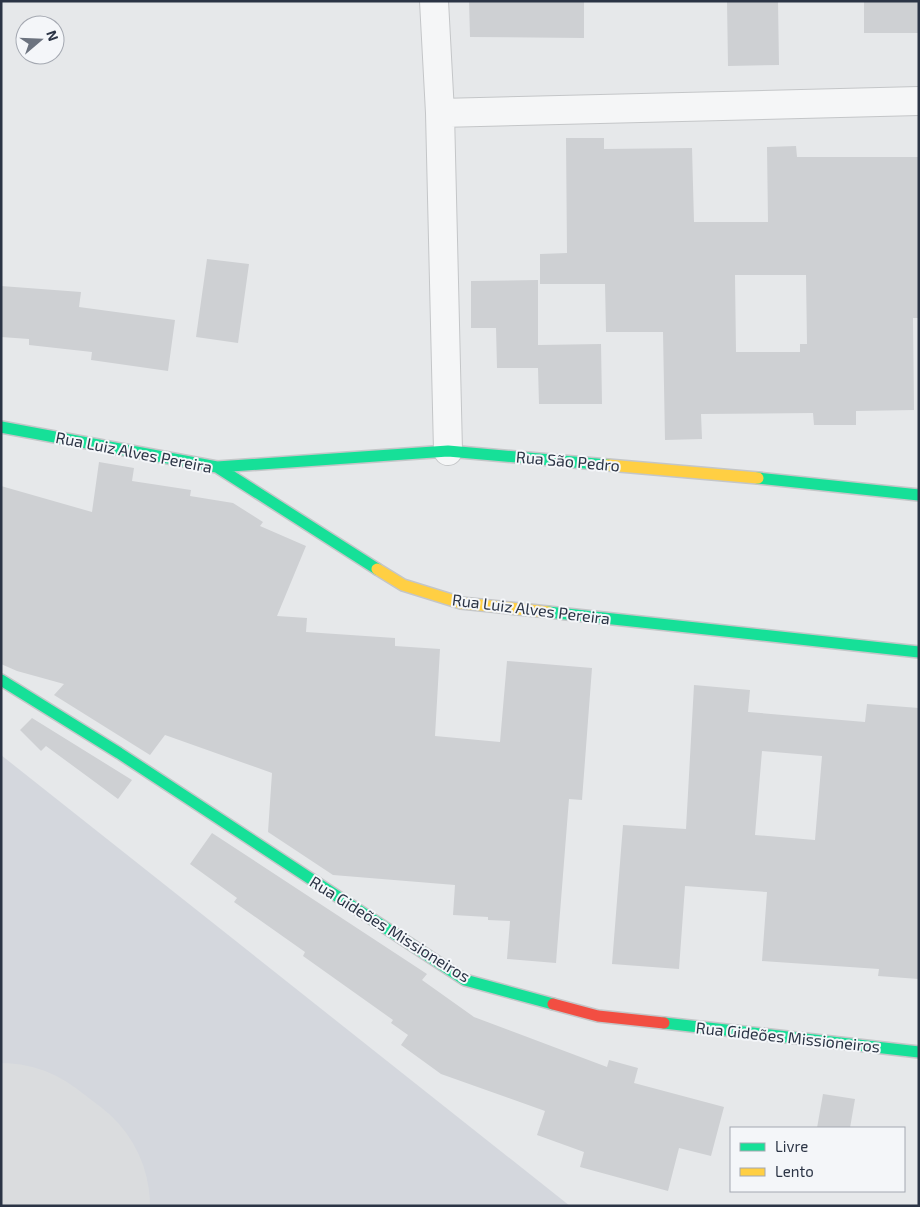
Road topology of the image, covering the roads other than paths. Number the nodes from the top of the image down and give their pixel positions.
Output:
1 (434, 1) edge
2 (919, 101) edge
3 (440, 113) junction
4 (1, 427) edge
5 (448, 451) junction
6 (217, 467) junction
7 (919, 495) edge
8 (919, 652) edge
9 (1, 680) edge
10 (919, 1052) edge

1 - 3 street
2 - 3 street
3 - 5 street
4 - 6 street, Rua Luiz Alves Pereira
5 - 6 street, Rua São Pedro
5 - 7 street, Rua São Pedro
6 - 8 street, Rua Luiz Alves Pereira
9 - 10 street, Rua Gideões Missioneiros

